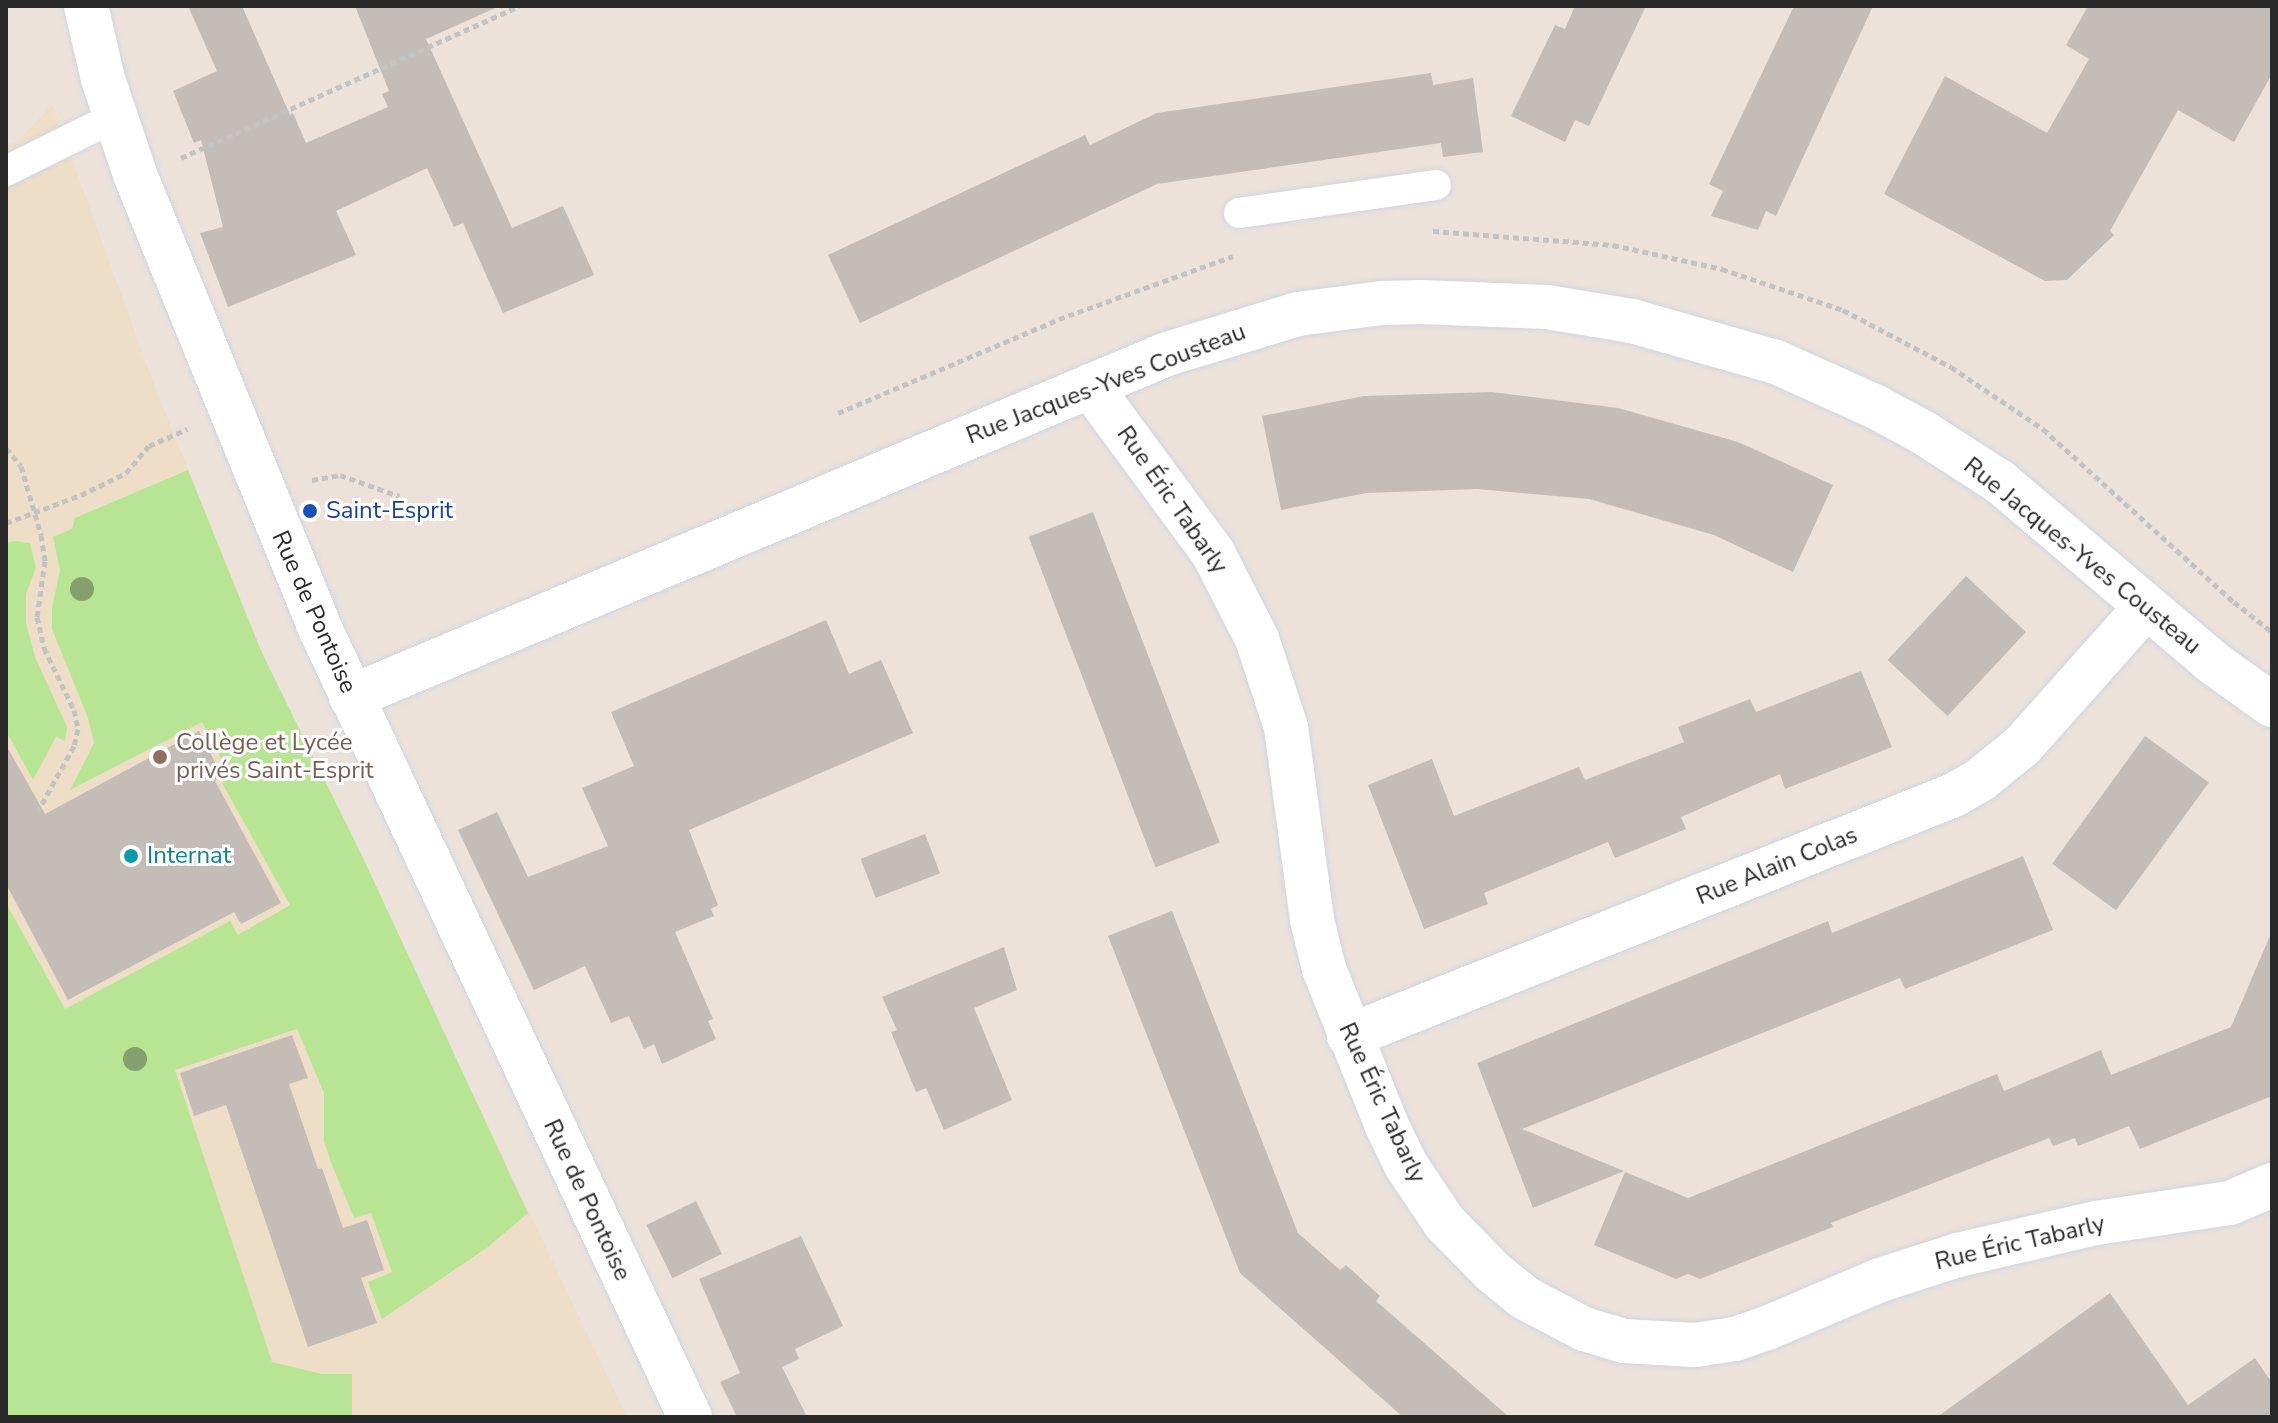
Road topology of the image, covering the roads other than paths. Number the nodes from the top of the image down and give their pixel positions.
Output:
1 (86, 6) edge
2 (115, 117) junction
3 (6, 171) edge
4 (1436, 185) dead end
5 (1239, 213) dead end
6 (1090, 386) junction
7 (2146, 607) junction
8 (351, 697) junction
9 (2272, 705) edge
10 (1349, 1036) junction
11 (2272, 1185) edge
12 (690, 1417) edge

1 - 2 street, Rue de Pontoise
2 - 3 lane
2 - 8 street, Rue de Pontoise
4 - 5 lane
6 - 7 street, Rue Jacques-Yves Cousteau
6 - 8 street, Rue Jacques-Yves Cousteau
6 - 10 street, Rue Éric Tabarly
7 - 9 street, Rue Jacques-Yves Cousteau
7 - 10 street, Rue Alain Colas
8 - 12 street, Rue de Pontoise
10 - 11 street, Rue Éric Tabarly

